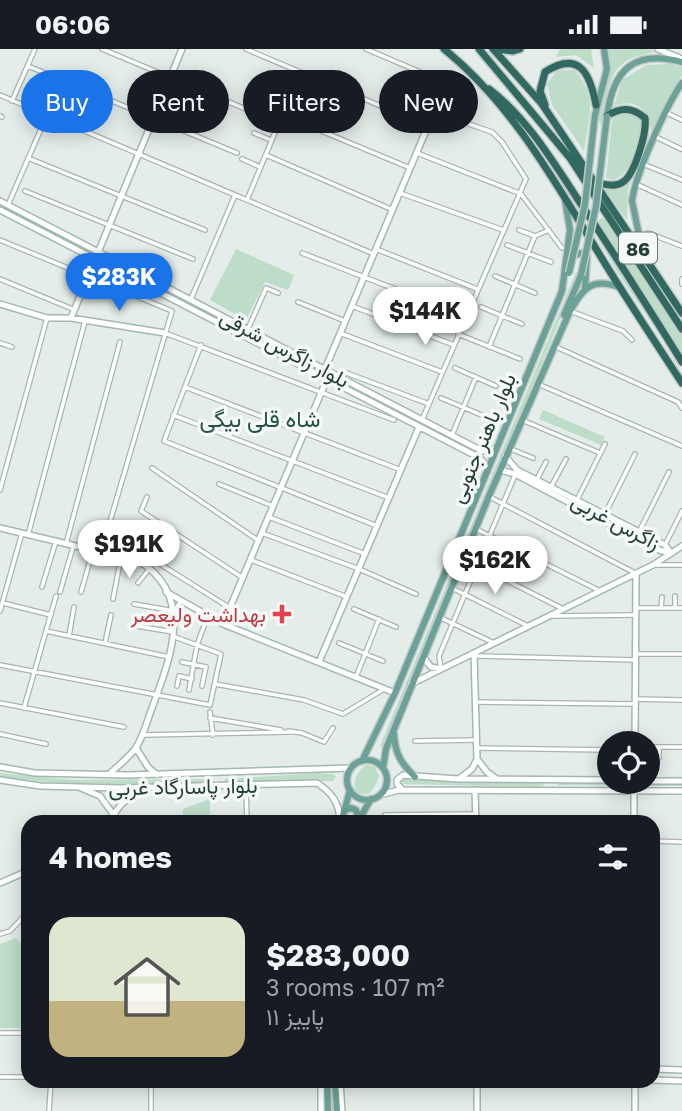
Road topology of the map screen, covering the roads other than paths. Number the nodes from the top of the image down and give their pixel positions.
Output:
1 (35, 49) edge
2 (102, 49) edge
3 (182, 49) edge
4 (246, 49) edge
5 (366, 49) edge
6 (444, 49) edge
7 (479, 49) edge
8 (495, 49) edge
9 (520, 49) edge
10 (604, 49) edge
11 (658, 49) edge
12 (682, 60) edge
13 (28, 66) junction
14 (153, 70) edge
15 (173, 70) edge
16 (295, 70) edge
17 (415, 70) edge
18 (466, 70) edge
19 (478, 81) edge
20 (478, 81) edge
21 (682, 83) edge
22 (0, 95) edge
23 (674, 98) junction
24 (12, 101) junction
25 (682, 102) edge
26 (21, 105) edge
27 (596, 105) junction
28 (127, 107) edge
29 (667, 113) junction
30 (550, 115) junction
31 (607, 115) junction
32 (682, 120) edge
33 (478, 128) edge
34 (39, 133) edge
35 (89, 133) edge
36 (147, 133) edge
37 (189, 133) edge
38 (254, 133) dead end
39 (274, 133) edge
40 (327, 133) edge
41 (425, 133) edge
42 (656, 137) junction
43 (271, 141) junction
44 (681, 149) edge
45 (237, 153) dead end
46 (417, 153) junction
47 (138, 154) junction
48 (265, 155) junction
49 (28, 158) junction
50 (242, 159) dead end
51 (643, 164) junction
52 (260, 167) junction
53 (411, 168) junction
54 (682, 180) edge
55 (595, 182) junction
56 (636, 184) junction
57 (26, 191) dead end
58 (400, 193) junction
59 (521, 194) junction
60 (235, 195) junction
61 (120, 197) junction
62 (565, 198) junction
63 (247, 200) junction
64 (0, 201) edge
65 (8, 205) junction
66 (682, 205) edge
67 (0, 210) edge
68 (393, 210) junction
69 (108, 225) junction
70 (205, 229) dead end
71 (519, 230) dead end
72 (549, 230) junction
73 (504, 231) junction
74 (63, 232) junction
75 (648, 233) dead end
76 (535, 236) junction
77 (0, 240) edge
78 (58, 240) junction
79 (507, 245) dead end
80 (682, 246) edge
81 (562, 248) dead end
82 (98, 250) junction
83 (375, 252) junction
84 (302, 253) dead end
85 (528, 253) junction
86 (643, 255) junction
87 (94, 258) junction
88 (565, 259) junction
89 (192, 260) dead end
90 (551, 262) dead end
91 (130, 266) junction
92 (125, 274) junction
93 (495, 276) dead end
94 (88, 277) junction
95 (364, 277) junction
96 (0, 279) edge
97 (514, 285) junction
98 (619, 287) junction
99 (585, 288) junction
100 (477, 289) junction
101 (278, 293) dead end
102 (535, 293) dead end
103 (191, 299) junction
104 (298, 302) dead end
105 (0, 306) edge
106 (352, 306) junction
107 (481, 307) dead end
108 (75, 310) junction
109 (570, 311) junction
110 (682, 313) edge
111 (502, 315) junction
112 (466, 316) junction
113 (47, 318) junction
114 (71, 318) junction
115 (85, 321) junction
116 (345, 321) junction
117 (522, 324) dead end
118 (248, 329) junction
119 (682, 329) edge
120 (165, 333) junction
121 (340, 333) junction
122 (458, 334) junction
123 (632, 339) dead end
124 (120, 342) dead end
125 (0, 343) edge
126 (273, 343) junction
127 (201, 345) junction
128 (454, 345) junction
129 (554, 346) junction
130 (12, 347) dead end
131 (489, 347) junction
132 (270, 350) junction
133 (520, 359) dead end
134 (682, 362) edge
135 (455, 368) dead end
136 (325, 369) junction
137 (344, 372) dead end
138 (442, 372) junction
139 (476, 377) junction
140 (327, 379) junction
141 (682, 383) edge
142 (538, 384) junction
143 (496, 386) dead end
144 (185, 387) junction
145 (521, 390) junction
146 (321, 392) junction
147 (375, 395) junction
148 (533, 395) junction
149 (441, 398) dead end
150 (372, 402) junction
151 (429, 404) junction
152 (463, 408) junction
153 (682, 408) edge
154 (173, 415) junction
155 (484, 416) dead end
156 (394, 420) dead end
157 (422, 420) junction
158 (522, 420) junction
159 (419, 427) junction
160 (304, 433) junction
161 (452, 435) junction
162 (605, 444) dead end
163 (682, 446) edge
164 (509, 448) junction
165 (497, 449) junction
166 (482, 451) junction
167 (600, 453) junction
168 (635, 454) dead end
169 (505, 456) junction
170 (480, 458) junction
171 (533, 458) dead end
172 (566, 460) dead end
173 (292, 461) junction
174 (546, 462) dead end
175 (152, 468) dead end
176 (488, 468) junction
177 (401, 470) junction
178 (500, 470) junction
179 (516, 472) junction
180 (670, 472) dead end
181 (537, 480) junction
182 (219, 484) dead end
183 (551, 487) junction
184 (281, 488) junction
185 (0, 490) edge
186 (489, 496) junction
187 (147, 497) dead end
188 (389, 498) junction
189 (577, 500) junction
190 (503, 504) junction
191 (273, 506) junction
192 (682, 511) edge
193 (605, 514) junction
194 (269, 517) junction
195 (377, 526) junction
196 (0, 528) edge
197 (475, 529) junction
198 (639, 532) junction
199 (262, 533) junction
200 (25, 534) junction
201 (489, 536) junction
202 (56, 541) junction
203 (259, 541) junction
204 (66, 544) junction
205 (665, 545) junction
206 (74, 546) junction
207 (682, 546) edge
208 (93, 550) junction
209 (101, 552) junction
210 (671, 552) junction
211 (365, 554) junction
212 (121, 557) junction
213 (463, 558) junction
214 (251, 560) junction
215 (139, 561) junction
216 (653, 565) junction
217 (682, 565) edge
218 (477, 566) junction
219 (150, 568) junction
220 (359, 569) junction
221 (636, 574) junction
222 (243, 578) junction
223 (138, 583) dead end
224 (42, 587) dead end
225 (451, 587) junction
226 (60, 591) dead end
227 (600, 591) junction
228 (81, 592) dead end
229 (166, 592) junction
230 (416, 594) dead end
231 (464, 595) junction
232 (56, 596) dead end
233 (675, 596) dead end
234 (347, 597) junction
235 (662, 597) dead end
236 (113, 599) dead end
237 (181, 600) junction
238 (3, 603) junction
239 (134, 604) dead end
240 (74, 607) dead end
241 (230, 608) junction
242 (661, 608) junction
243 (675, 608) junction
244 (682, 608) edge
245 (354, 609) dead end
246 (563, 609) junction
247 (0, 611) edge
248 (174, 611) junction
249 (635, 612) junction
250 (51, 615) junction
251 (111, 615) dead end
252 (208, 615) junction
253 (550, 615) junction
254 (439, 617) junction
255 (379, 619) junction
256 (453, 623) junction
257 (223, 624) junction
258 (137, 626) dead end
259 (528, 626) junction
260 (396, 627) dead end
261 (46, 631) junction
262 (175, 634) junction
263 (69, 636) junction
264 (105, 643) junction
265 (339, 643) dead end
266 (494, 643) junction
267 (197, 645) junction
268 (366, 654) junction
269 (682, 654) edge
270 (475, 655) junction
271 (169, 657) junction
272 (423, 657) junction
273 (635, 657) junction
274 (383, 661) dead end
275 (182, 662) dead end
276 (319, 662) junction
277 (195, 664) junction
278 (0, 665) edge
279 (441, 669) junction
280 (35, 670) junction
281 (356, 677) junction
282 (192, 679) junction
283 (215, 684) junction
284 (411, 684) junction
285 (177, 686) dead end
286 (202, 686) dead end
287 (384, 689) junction
288 (189, 690) dead end
289 (395, 693) junction
290 (157, 694) junction
291 (682, 700) edge
292 (475, 702) junction
293 (635, 702) junction
294 (0, 703) edge
295 (24, 708) junction
296 (210, 712) dead end
297 (210, 718) junction
298 (124, 727) dead end
299 (332, 728) dead end
300 (394, 728) junction
301 (290, 731) junction
302 (635, 731) edge
303 (0, 734) edge
304 (213, 734) junction
305 (141, 735) junction
306 (372, 741) junction
307 (415, 741) dead end
308 (46, 744) dead end
309 (477, 744) junction
310 (660, 747) edge
311 (682, 747) edge
312 (136, 748) junction
313 (386, 749) junction
314 (597, 749) edge
315 (477, 759) junction
316 (362, 761) junction
317 (0, 767) edge
318 (351, 768) junction
319 (383, 768) junction
320 (223, 773) junction
321 (108, 775) junction
322 (157, 775) junction
323 (415, 777) junction
324 (458, 779) junction
325 (498, 779) junction
326 (0, 780) edge
327 (547, 780) junction
328 (597, 781) edge
329 (660, 781) edge
330 (682, 781) edge
331 (223, 785) junction
332 (246, 786) junction
333 (78, 787) junction
334 (153, 787) junction
335 (350, 790) junction
336 (403, 790) junction
337 (475, 790) junction
338 (547, 791) junction
339 (597, 791) edge
340 (660, 791) edge
341 (682, 791) edge
342 (634, 794) edge
343 (380, 795) junction
344 (371, 799) junction
345 (344, 810) junction
346 (113, 814) joint
347 (476, 814) joint
348 (247, 815) edge
349 (339, 815) edge
350 (342, 815) edge
351 (357, 815) edge
352 (361, 815) edge
353 (385, 815) dead end
354 (635, 815) edge
355 (660, 841) edge
356 (682, 842) edge
357 (21, 874) edge
358 (0, 883) edge
359 (21, 919) edge
360 (0, 934) edge
361 (0, 1033) edge
362 (21, 1033) edge
363 (660, 1069) edge
364 (682, 1070) edge
365 (0, 1077) edge
366 (21, 1077) edge
367 (660, 1080) edge
368 (682, 1081) edge
369 (51, 1088) edge
370 (151, 1088) edge
371 (321, 1088) edge
372 (327, 1088) edge
373 (338, 1088) edge
374 (339, 1088) edge
375 (477, 1088) edge
376 (635, 1088) edge
377 (49, 1111) edge
378 (151, 1111) edge
379 (321, 1111) edge
380 (328, 1111) edge
381 (337, 1111) edge
382 (342, 1111) edge
383 (477, 1111) edge
384 (635, 1111) edge

1 - 13 street
2 - 14 street
3 - 15 street
4 - 16 street
5 - 17 street
6 - 18 highway, 86
7 - 119 highway
8 - 9 highway
8 - 30 highway, 86
10 - 27 main road
11 - 12 street
12 - 31 main road
13 - 24 street
13 - 28 street
19 - 62 highway, 86
20 - 134 highway
21 - 23 main road
22 - 24 street
23 - 25 street
23 - 29 main road
24 - 26 street
27 - 30 highway
27 - 145 main road, bridge
29 - 32 street
29 - 42 main road
30 - 55 highway, 86
31 - 55 highway
31 - 148 main road, bridge
33 - 59 street
34 - 49 street
35 - 47 street
36 - 47 street
37 - 45 street
38 - 43 street
39 - 43 street
40 - 53 street
41 - 46 street
42 - 44 street
42 - 51 main road
43 - 48 street
46 - 53 street
46 - 59 street
47 - 60 street
47 - 61 street
48 - 52 street
48 - 68 street
49 - 61 street
49 - 65 street
50 - 52 street
51 - 54 street
51 - 56 main road
52 - 63 street
53 - 58 street
55 - 86 highway, 86
56 - 66 street
56 - 86 main road
57 - 69 street
58 - 68 street
58 - 73 street
59 - 72 street
59 - 73 street
60 - 63 street
60 - 103 street
61 - 69 street
61 - 70 street
62 - 88 main road, بلوار باهنر جنوبی
62 - 98 highway, 86
63 - 83 street
64 - 65 street, بلوار زاگرس شرقی
65 - 74 street, بلوار زاگرس شرقی
67 - 78 street, بلوار زاگرس شرقی
68 - 83 street
69 - 82 street
69 - 89 street
71 - 76 street
72 - 76 street
72 - 81 street
73 - 100 street
74 - 78 street
74 - 82 street, بلوار زاگرس شرقی
75 - 80 street
76 - 85 street
77 - 94 street
78 - 87 street, بلوار زاگرس شرقی
79 - 85 street
82 - 87 street
82 - 91 street, بلوار زاگرس شرقی
83 - 95 street
83 - 100 street
84 - 95 street
85 - 90 street
85 - 97 street
86 - 110 highway, 86
87 - 92 street, بلوار زاگرس شرقی
87 - 94 street
88 - 99 main road
88 - 145 main road, بلوار باهنر جنوبی
91 - 92 street
91 - 103 street, بلوار زاگرس شرقی
92 - 132 street, بلوار زاگرس شرقی
93 - 97 street
94 - 108 street
94 - 120 street
95 - 106 street
95 - 112 street
96 - 108 street
97 - 102 street
97 - 111 street
98 - 99 main road
98 - 141 highway, 86
99 - 109 main road, بلوار باهنر جنوبی
100 - 112 street
101 - 118 street
103 - 118 street, بلوار زاگرس شرقی
104 - 116 street
105 - 113 street
106 - 116 street
106 - 128 street
107 - 111 street
108 - 114 street
109 - 123 street
109 - 129 main road, بلوار باهنر جنوبی
111 - 117 street
111 - 131 street
112 - 122 street
113 - 114 street
113 - 185 street
114 - 115 street
115 - 120 street
115 - 200 street
116 - 121 street
118 - 126 street, بلوار زاگرس شرقی
120 - 127 street
120 - 209 street
121 - 136 street
121 - 138 street
122 - 128 street
122 - 131 street
124 - 204 street
125 - 130 street
126 - 132 street
126 - 136 street, بلوار زاگرس شرقی
127 - 144 street
127 - 146 street
128 - 138 street
129 - 142 main road, بلوار باهنر جنوبی
129 - 153 street
131 - 133 street
132 - 140 street, بلوار زاگرس شرقی
135 - 139 street
136 - 147 street, بلوار زاگرس شرقی
137 - 151 street
138 - 151 street
139 - 143 street
139 - 152 street
140 - 146 street
140 - 150 street, بلوار زاگرس شرقی
142 - 148 main road, بلوار باهنر جنوبی
142 - 163 street
144 - 154 street
144 - 160 street
145 - 165 main road, بلوار باهنر جنوبی
146 - 156 street
146 - 160 street
147 - 150 street
147 - 157 street, بلوار زاگرس شرقی
148 - 158 main road, بلوار باهنر جنوبی
149 - 152 street
150 - 159 street, بلوار زاگرس شرقی
151 - 157 street
152 - 155 street
152 - 161 street
154 - 173 street
154 - 184 street
157 - 161 street, بلوار زاگرس شرقی
158 - 164 main road, بلوار باهنر جنوبی
158 - 167 street
159 - 170 street, بلوار زاگرس شرقی
159 - 177 street
160 - 173 street
160 - 177 street
161 - 166 street, بلوار زاگرس شرقی
162 - 167 street
164 - 169 main road, بلوار باهنر جنوبی
164 - 171 street
165 - 166 street
165 - 176 main road, بلوار باهنر جنوبی
166 - 170 street
167 - 189 street
168 - 193 street
169 - 178 main road, بلوار باهنر جنوبی
169 - 179 street, زاگرس غربی
170 - 176 street, بلوار زاگرس شرقی
172 - 183 street
173 - 184 street
173 - 188 street
174 - 181 street
175 - 203 street
176 - 289 main road, بلوار باهنر جنوبی
177 - 188 street
178 - 179 street, زاگرس غربی
178 - 186 main road, بلوار باهنر جنوبی
179 - 181 street, زاگرس غربی
179 - 190 street
179 - 210 street, زاگرس غربی
180 - 198 street
181 - 183 street, زاگرس غربی
182 - 191 street
183 - 189 street, زاگرس غربی
184 - 191 street
184 - 195 street
186 - 190 street
186 - 197 main road, بلوار باهنر جنوبی
187 - 222 street
188 - 195 street
189 - 193 street, زاگرس غربی
190 - 201 street
190 - 221 street
191 - 194 street
192 - 205 street
193 - 198 street, زاگرس غربی
194 - 199 street
194 - 211 street
195 - 211 street
196 - 200 street
197 - 201 street
197 - 213 main road, بلوار باهنر جنوبی
198 - 205 street, زاگرس غربی
199 - 203 street
199 - 220 street
200 - 202 street
200 - 238 street
201 - 218 street
201 - 227 street
202 - 204 street
202 - 224 street
203 - 214 street
204 - 206 street
205 - 210 street, زاگرس غربی
206 - 208 street
206 - 226 street
207 - 210 street
208 - 209 street
208 - 228 street
209 - 212 street
210 - 216 street
211 - 220 street
212 - 215 street
212 - 236 street
213 - 218 street
213 - 225 main road, بلوار باهنر جنوبی
214 - 222 street
214 - 234 street
215 - 219 street
215 - 241 street
216 - 217 street
216 - 221 street
218 - 231 street
218 - 246 street
219 - 223 street
219 - 229 street
220 - 230 street
220 - 234 street
221 - 227 street
221 - 249 street
222 - 241 street
225 - 231 street
225 - 254 main road, بلوار باهنر جنوبی
227 - 246 street
229 - 237 street
229 - 248 street
231 - 256 street
231 - 259 street
232 - 250 street
233 - 243 street
234 - 276 street
235 - 242 street
237 - 248 street
237 - 252 street
238 - 247 street
238 - 250 street
239 - 248 street
240 - 263 street
241 - 257 street
242 - 243 street
242 - 249 street
243 - 244 street
245 - 255 street
246 - 253 street
248 - 262 street
249 - 253 street
249 - 273 street
250 - 261 street
251 - 264 street
252 - 257 street
252 - 267 street
253 - 259 street
254 - 256 street
254 - 272 main road, بلوار باهنر جنوبی
255 - 260 street
255 - 268 street
256 - 266 street
256 - 279 street
257 - 276 street
258 - 262 street
259 - 266 street
261 - 263 street
261 - 280 street
262 - 267 street
262 - 271 street
263 - 264 street
264 - 271 street
265 - 268 street
266 - 270 street
267 - 277 street
267 - 283 street
268 - 274 street
268 - 281 street
269 - 273 street
270 - 273 street
270 - 279 street
270 - 292 street
271 - 290 street
272 - 279 street
272 - 284 main road, بلوار باهنر جنوبی
273 - 293 street
275 - 277 street
276 - 281 street
277 - 282 street
277 - 286 street
278 - 280 street
279 - 284 street
280 - 290 street
280 - 295 street
281 - 287 street
282 - 285 street
282 - 288 street
283 - 287 street
283 - 290 street
284 - 300 main road, بلوار باهنر جنوبی
287 - 289 street
289 - 306 main road, بلوار باهنر جنوبی
290 - 305 street
291 - 293 street
292 - 293 street
292 - 309 street
293 - 302 street
294 - 295 street
295 - 298 street
296 - 297 street
297 - 301 street
297 - 304 street
299 - 301 street
300 - 313 main road, بلوار باهنر جنوبی
300 - 323 main road
301 - 304 street
303 - 308 street
304 - 305 street
305 - 312 street
306 - 313 main road
306 - 316 main road, بلوار باهنر جنوبی
307 - 309 street
309 - 314 street
309 - 315 street
310 - 311 street
312 - 321 street
312 - 322 street
313 - 319 main road, بلوار باهنر جنوبی
315 - 324 street
315 - 325 street
316 - 318 main road
316 - 319 main road
317 - 321 street, بلوار پاسارگاد غربی
318 - 320 street, بلوار پاسارگاد غربی
318 - 335 main road
319 - 343 main road
320 - 322 street, بلوار پاسارگاد غربی
320 - 331 street
321 - 322 street, بلوار پاسارگاد غربی
323 - 324 street
323 - 336 street
324 - 325 street
325 - 327 street
326 - 333 street, بلوار پاسارگاد غربی
327 - 328 street
327 - 338 street
329 - 330 street
331 - 332 street, بلوار پاسارگاد غربی
331 - 334 street, بلوار پاسارگاد غربی
332 - 348 street
332 - 349 street, بلوار پاسارگاد غربی
333 - 334 street, بلوار پاسارگاد غربی
333 - 346 street
334 - 346 street
335 - 344 main road
335 - 345 main road
336 - 337 street
336 - 343 street
337 - 338 street
337 - 347 street
338 - 339 street
340 - 341 street
342 - 354 street
343 - 344 main road
344 - 352 main road
345 - 350 main road
345 - 351 main road
347 - 353 street
355 - 356 street
357 - 358 street
359 - 360 street
361 - 362 street
363 - 364 street
365 - 366 street
367 - 368 street
369 - 377 street
370 - 378 street
371 - 379 street
372 - 380 main road
373 - 381 main road
374 - 382 street
375 - 383 street
376 - 384 street

